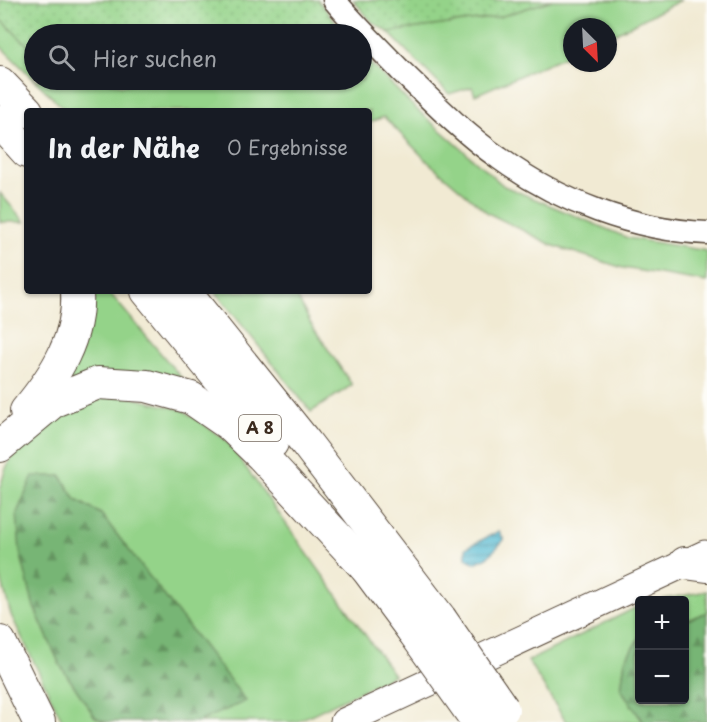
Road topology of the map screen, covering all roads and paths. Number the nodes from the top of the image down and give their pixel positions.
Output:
1 (334, 0) edge
2 (355, 24) edge
3 (372, 41) edge
4 (0, 83) edge
5 (16, 130) edge
6 (24, 154) edge
7 (707, 233) edge
8 (77, 294) edge
9 (149, 294) edge
10 (185, 294) edge
11 (0, 444) edge
12 (700, 561) edge
13 (367, 569) junction
14 (427, 625) junction
15 (0, 642) edge
16 (493, 718) edge
17 (39, 722) edge
18 (344, 722) edge

1 - 2 street
3 - 7 street
4 - 5 highway
5 - 6 highway
8 - 11 highway
9 - 13 highway, A 8
10 - 14 highway, A 8
11 - 13 highway
12 - 18 main road
13 - 14 highway, A 8
14 - 16 highway, A 8, bridge
15 - 17 highway

